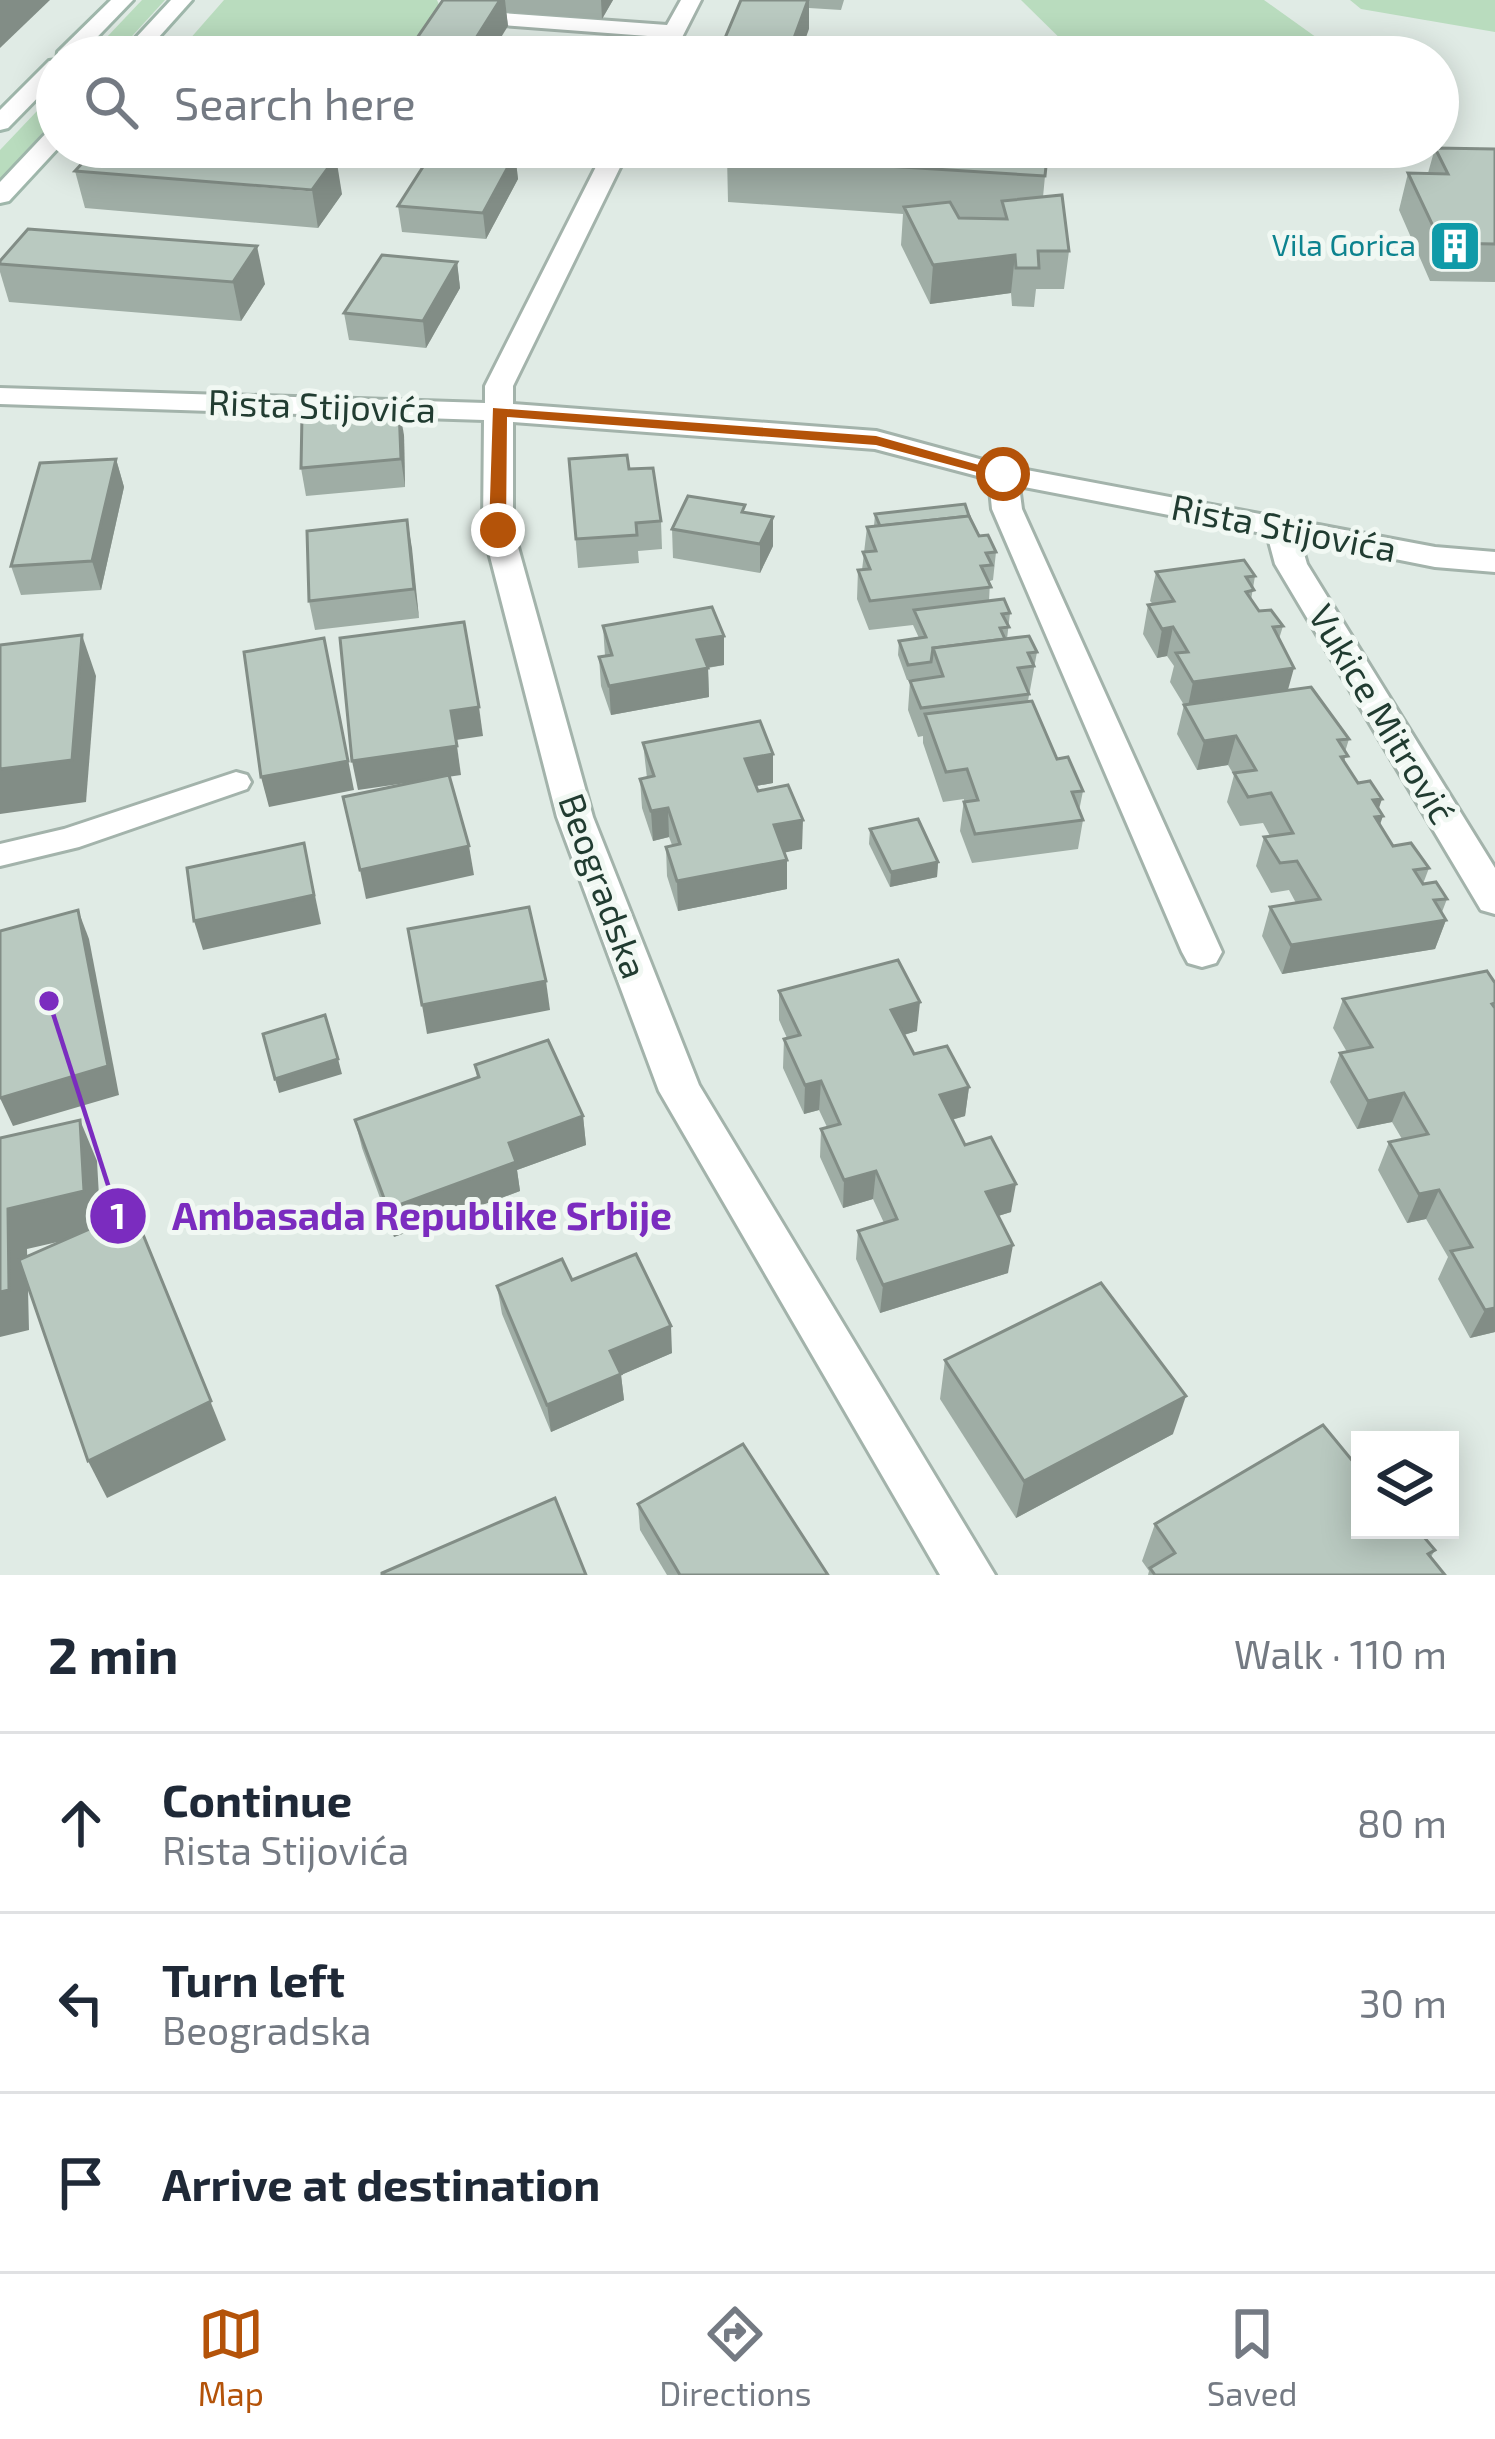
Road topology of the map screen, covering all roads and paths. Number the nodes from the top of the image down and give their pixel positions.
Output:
1 (123, 0) edge
2 (182, 0) edge
3 (462, 0) edge
4 (691, 0) edge
5 (673, 32) junction
6 (87, 36) edge
7 (149, 36) edge
8 (671, 36) edge
9 (36, 87) edge
10 (0, 123) edge
11 (36, 157) edge
12 (608, 168) edge
13 (0, 196) edge
14 (0, 396) edge
15 (499, 412) junction
16 (1003, 474) junction
17 (1280, 524) junction
18 (1495, 562) edge
19 (236, 782) dead end
20 (0, 855) edge
21 (1495, 900) edge
22 (1202, 952) dead end
23 (969, 1575) edge

1 - 6 street
2 - 7 street
3 - 5 street
4 - 5 street
5 - 8 street
9 - 10 street
11 - 13 street
12 - 15 street, Beogradska
14 - 15 street, Rista Stijovića
15 - 16 street, Rista Stijovića
15 - 23 street, Beogradska
16 - 17 street, Rista Stijovića
16 - 22 street
17 - 18 street, Rista Stijovića
17 - 21 street, Vukice Mitrović
19 - 20 lane

